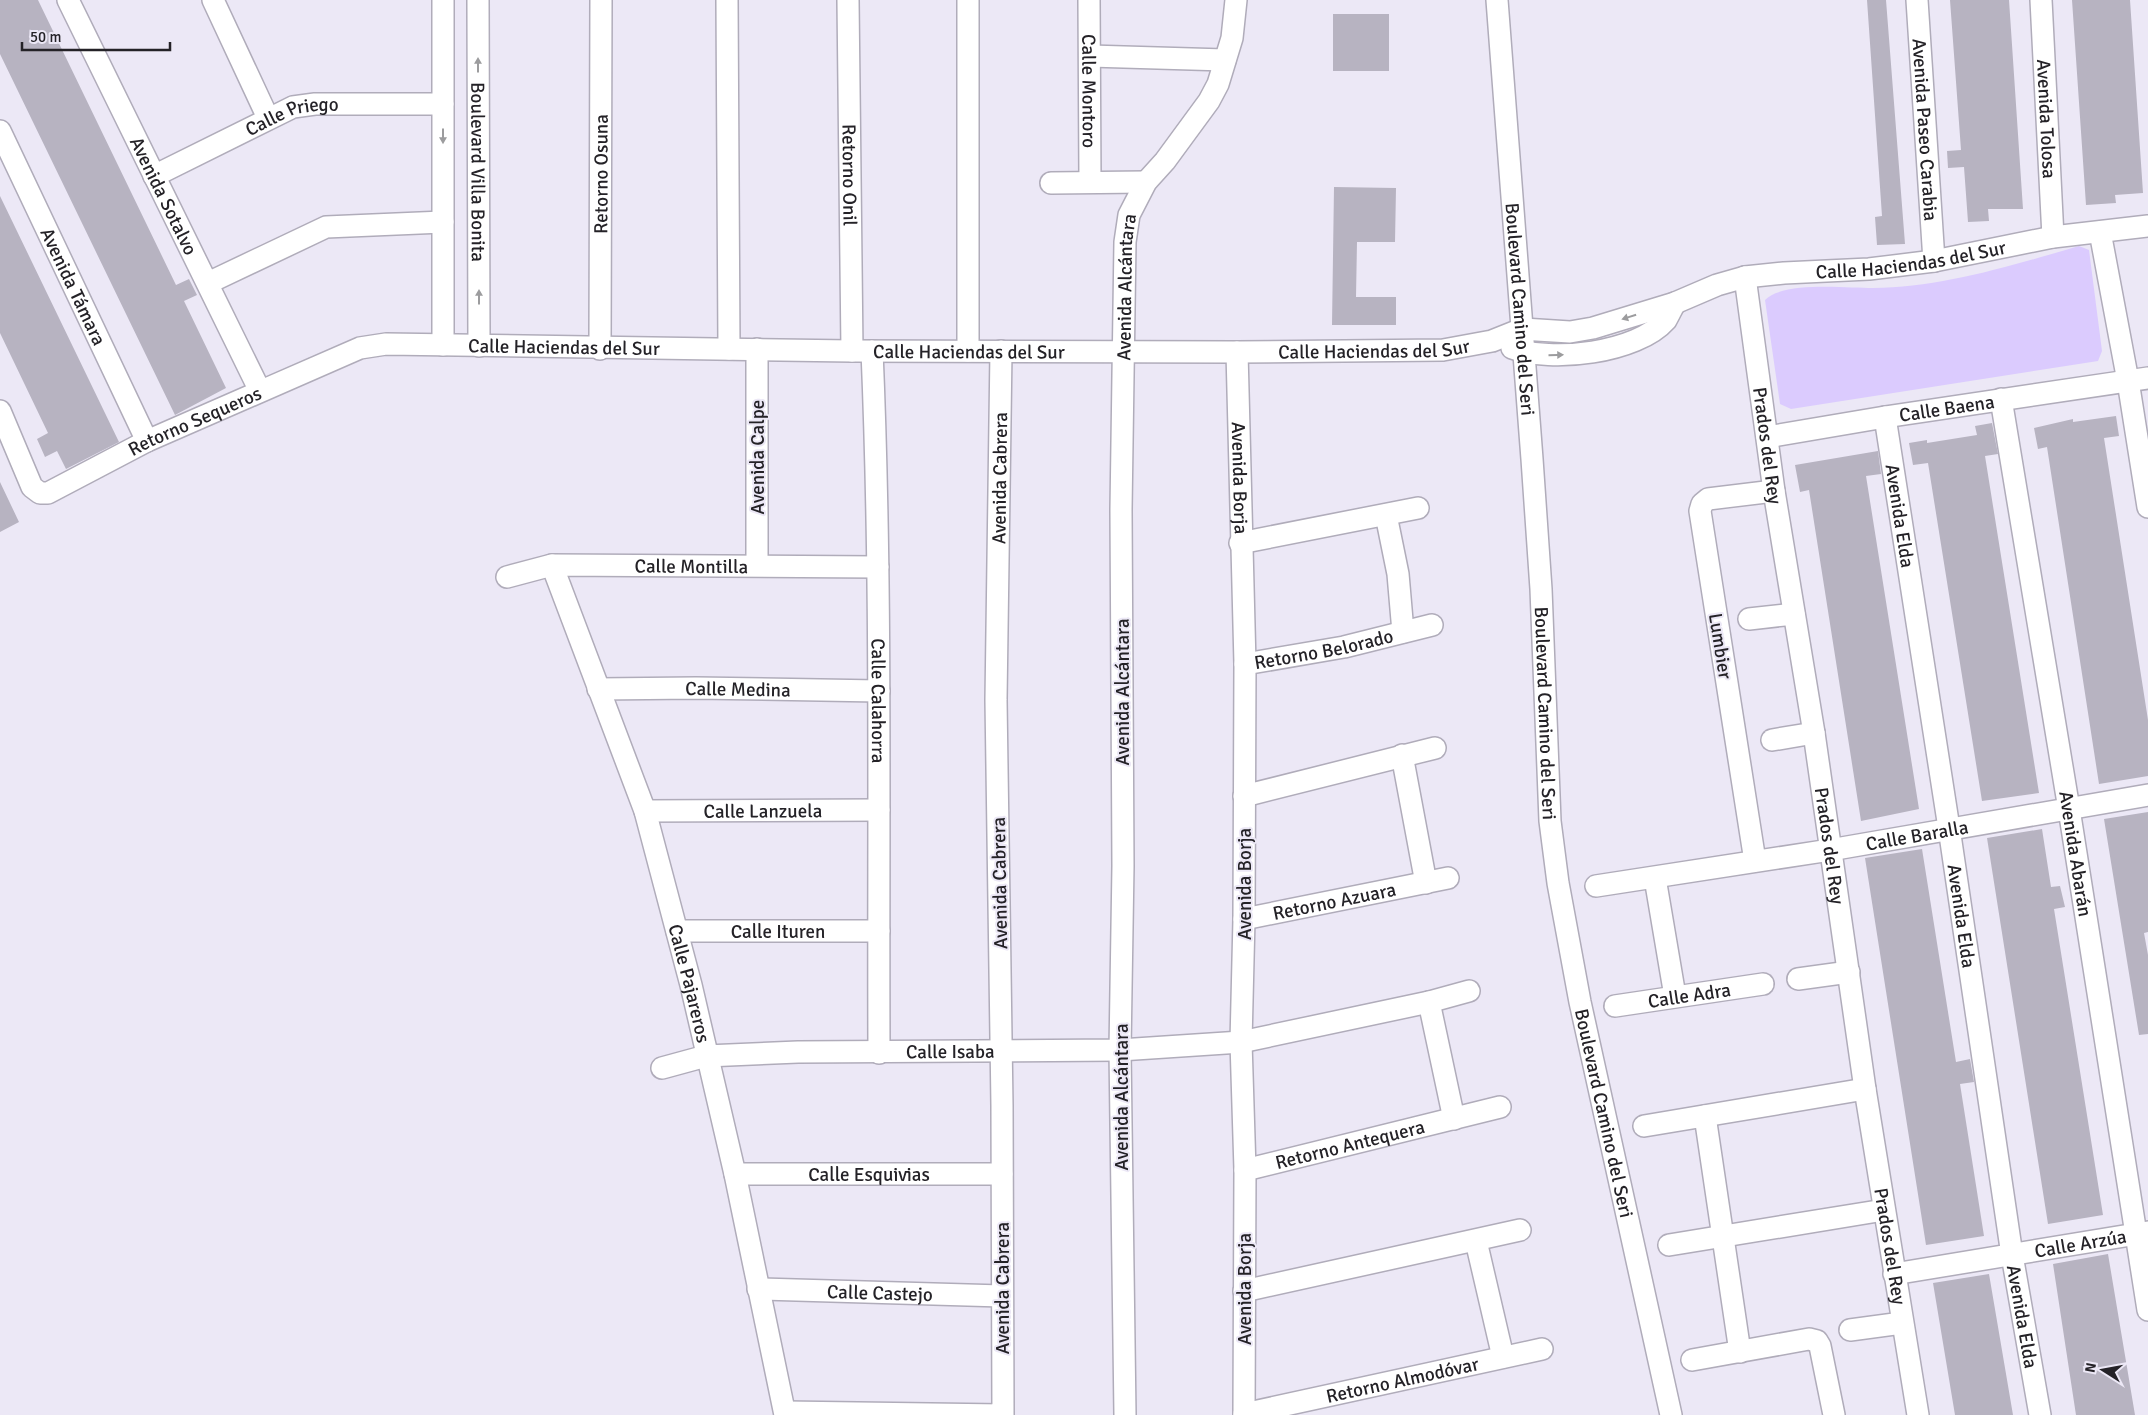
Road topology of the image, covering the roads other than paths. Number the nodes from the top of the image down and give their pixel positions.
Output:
1 (68, 0) edge
2 (442, 0) edge
3 (478, 0) edge
4 (601, 0) edge
5 (727, 0) edge
6 (848, 0) edge
7 (968, 0) edge
8 (1089, 0) edge
9 (1236, 0) edge
10 (1497, 0) edge
11 (1917, 0) edge
12 (2040, 0) edge
13 (220, 2) edge
14 (1090, 56) junction
15 (1225, 60) junction
16 (444, 104) junction
17 (268, 118) junction
18 (0, 131) edge
19 (154, 176) junction
20 (1090, 182) junction
21 (1146, 182) junction
22 (1051, 183) dead end
23 (444, 222) junction
24 (2148, 226) edge
25 (2100, 232) junction
26 (2053, 237) junction
27 (1934, 261) junction
28 (1745, 277) junction
29 (208, 283) junction
30 (1675, 303) junction
31 (1522, 329) junction
32 (1492, 341) junction
33 (444, 345) junction
34 (479, 346) junction
35 (600, 349) junction
36 (729, 349) junction
37 (757, 349) junction
38 (968, 350) junction
39 (862, 351) junction
40 (1001, 351) junction
41 (1122, 352) junction
42 (1237, 352) junction
43 (1524, 353) junction
44 (2138, 379) edge
45 (260, 391) junction
46 (2001, 399) junction
47 (0, 411) edge
48 (1885, 417) junction
49 (1767, 437) junction
50 (147, 442) junction
51 (1774, 491) junction
52 (2148, 506) edge
53 (1418, 508) dead end
54 (1386, 514) junction
55 (1240, 543) junction
56 (552, 565) junction
57 (758, 565) junction
58 (878, 567) junction
59 (507, 577) dead end
60 (1794, 614) junction
61 (1750, 619) dead end
62 (1432, 625) dead end
63 (1403, 632) junction
64 (1245, 664) junction
65 (598, 689) junction
66 (879, 691) junction
67 (1814, 733) junction
68 (1772, 740) dead end
69 (1435, 748) dead end
70 (1402, 756) junction
71 (2148, 795) edge
72 (1244, 796) junction
73 (2069, 809) junction
74 (879, 810) junction
75 (645, 811) junction
76 (1949, 828) junction
77 (1830, 850) junction
78 (1755, 861) junction
79 (1448, 878) dead end
80 (1655, 878) junction
81 (1426, 883) junction
82 (1596, 886) dead end
83 (1244, 919) junction
84 (677, 931) junction
85 (879, 931) junction
86 (1849, 972) junction
87 (1798, 979) dead end
88 (1762, 984) dead end
89 (1469, 991) dead end
90 (1675, 996) junction
91 (1429, 1002) junction
92 (1615, 1006) dead end
93 (1241, 1042) junction
94 (1120, 1050) junction
95 (1002, 1051) junction
96 (879, 1053) junction
97 (706, 1056) junction
98 (662, 1068) dead end
99 (1865, 1089) junction
100 (1500, 1107) dead end
101 (1705, 1116) junction
102 (1454, 1118) junction
103 (1644, 1126) dead end
104 (1245, 1170) junction
105 (735, 1174) junction
106 (1002, 1174) junction
107 (1884, 1210) junction
108 (1520, 1230) dead end
109 (2142, 1233) edge
110 (1723, 1235) junction
111 (1476, 1241) junction
112 (1669, 1245) dead end
113 (2012, 1255) junction
114 (1894, 1274) junction
115 (758, 1289) junction
116 (1244, 1291) junction
117 (1002, 1296) junction
118 (2148, 1310) edge
119 (1902, 1323) junction
120 (1850, 1330) dead end
121 (1542, 1349) dead end
122 (1740, 1352) junction
123 (1502, 1358) junction
124 (1692, 1360) dead end
125 (785, 1413) edge
126 (1003, 1415) edge
127 (1125, 1415) edge
128 (1244, 1415) edge
129 (1671, 1415) edge
130 (1834, 1415) edge
131 (1918, 1415) edge
132 (2040, 1415) edge

1 - 19 street, Avenida Sotalvo
2 - 16 street, Boulevard Villa Bonita
34 -> 3 street, Boulevard Villa Bonita
4 - 35 street, Retorno Osuna
5 - 36 street
6 - 39 street, Retorno Onil
7 - 38 street
8 - 14 street, Calle Montoro
9 - 15 street, Avenida Alcántara
10 - 31 street, Boulevard Camino del Seri
11 - 27 street, Avenida Paseo Carabia
12 - 26 street, Avenida Tolosa
13 - 17 street
14 - 15 street
14 - 20 street, Calle Montoro
15 - 21 street, Avenida Alcántara
16 - 17 street, Calle Priego
16 -> 23 street, Boulevard Villa Bonita
17 - 19 street, Calle Priego
18 - 50 street, Avenida Támara
19 - 29 street, Avenida Sotalvo
20 - 21 street
20 - 22 street
21 - 41 street, Avenida Alcántara
23 - 29 street
23 - 33 street, Boulevard Villa Bonita
24 - 25 street, Calle Haciendas del Sur
25 - 26 street, Calle Haciendas del Sur
25 - 44 street
26 - 27 street, Calle Haciendas del Sur
27 - 28 street, Calle Haciendas del Sur
28 - 30 street, Calle Haciendas del Sur
28 - 49 street, Prados del Rey
29 - 45 street, Avenida Sotalvo
30 -> 31 street, Calle Haciendas del Sur
43 -> 30 street, Calle Haciendas del Sur
31 - 32 street, Calle Haciendas del Sur
31 - 43 street, Boulevard Camino del Seri
32 - 42 street, Calle Haciendas del Sur
32 - 43 street, Calle Haciendas del Sur
33 - 34 street, Calle Haciendas del Sur
33 - 45 street, Retorno Sequeros
34 - 35 street, Calle Haciendas del Sur
35 - 36 street, Calle Haciendas del Sur
36 - 37 street, Calle Haciendas del Sur
37 - 39 street, Calle Haciendas del Sur
37 - 57 street, Avenida Calpe
38 - 39 street, Calle Haciendas del Sur
38 - 40 street, Calle Haciendas del Sur
39 - 58 street, Calle Calahorra
40 - 41 street, Calle Haciendas del Sur
40 - 95 street, Avenida Cabrera
41 - 42 street, Calle Haciendas del Sur
41 - 94 street, Avenida Alcántara
42 - 55 street, Avenida Borja
43 - 129 street, Boulevard Camino del Seri
44 - 46 street, Calle Baena
44 - 52 street
45 - 50 street, Retorno Sequeros
46 - 48 street, Calle Baena
46 - 73 street, Avenida Abarán
47 - 50 street, Retorno Sequeros
48 - 49 street, Calle Baena
48 - 76 street, Avenida Elda
49 - 51 street, Prados del Rey
51 - 60 street, Prados del Rey
51 - 78 street, Lumbier
53 - 54 street
54 - 55 street
54 - 63 street, Retorno Belorado
55 - 64 street, Avenida Borja
56 - 57 street, Calle Montilla
56 - 59 street, Calle Montilla
56 - 65 street, Calle Pajareros
57 - 58 street, Calle Montilla
58 - 66 street, Calle Calahorra
60 - 61 street
60 - 67 street, Prados del Rey
62 - 63 street, Retorno Belorado
63 - 64 street, Retorno Belorado
64 - 72 street, Avenida Borja
65 - 66 street, Calle Medina
65 - 75 street, Calle Pajareros
66 - 74 street, Calle Calahorra
67 - 68 street
67 - 77 street, Prados del Rey
69 - 70 street
70 - 72 street
70 - 81 street
71 - 73 street, Calle Baralla
72 - 83 street, Avenida Borja
73 - 76 street, Calle Baralla
73 - 109 street, Avenida Abarán
74 - 75 street, Calle Lanzuela
74 - 85 street, Calle Calahorra
75 - 84 street, Calle Pajareros
76 - 77 street, Calle Baralla
76 - 113 street, Avenida Elda
77 - 78 street, Calle Baralla
77 - 86 street, Prados del Rey
78 - 80 street, Calle Baralla
79 - 81 street, Retorno Azuara
80 - 82 street, Calle Baralla
80 - 90 street
81 - 83 street, Retorno Azuara
83 - 93 street, Avenida Borja
84 - 85 street, Calle Ituren
84 - 97 street, Calle Pajareros
85 - 96 street, Calle Calahorra
86 - 87 street
86 - 99 street, Prados del Rey
88 - 90 street, Calle Adra
89 - 91 street
90 - 92 street, Calle Adra
91 - 93 street
91 - 102 street
93 - 94 street, Calle Isaba
93 - 104 street, Avenida Borja
94 - 95 street, Calle Isaba
94 - 127 street, Avenida Alcántara
95 - 96 street, Calle Isaba
95 - 106 street, Avenida Cabrera
96 - 97 street, Calle Isaba
97 - 98 street, Calle Isaba
97 - 105 street, Calle Pajareros
99 - 101 street
99 - 107 street, Prados del Rey
100 - 102 street, Retorno Antequera
101 - 103 street
101 - 110 street
102 - 104 street, Retorno Antequera
104 - 116 street, Avenida Borja
105 - 106 street, Calle Esquivias
105 - 115 street, Calle Pajareros
106 - 117 street, Avenida Cabrera
107 - 110 street
107 - 114 street, Prados del Rey
108 - 111 street
109 - 113 street, Calle Arzúa
109 - 118 street, Avenida Abarán
110 - 112 street
110 - 122 street
111 - 116 street
111 - 123 street, Retorno Almodóvar
113 - 114 street, Calle Arzúa
113 - 132 street, Avenida Elda
114 - 119 street, Prados del Rey
115 - 117 street, Calle Castejo
115 - 125 street, Calle Pajareros
116 - 128 street, Avenida Borja
117 - 126 street, Avenida Cabrera
119 - 120 street
119 - 131 street, Prados del Rey
121 - 123 street, Retorno Almodóvar
122 - 124 street
122 - 130 street
123 - 128 street, Retorno Almodóvar
125 - 126 street

